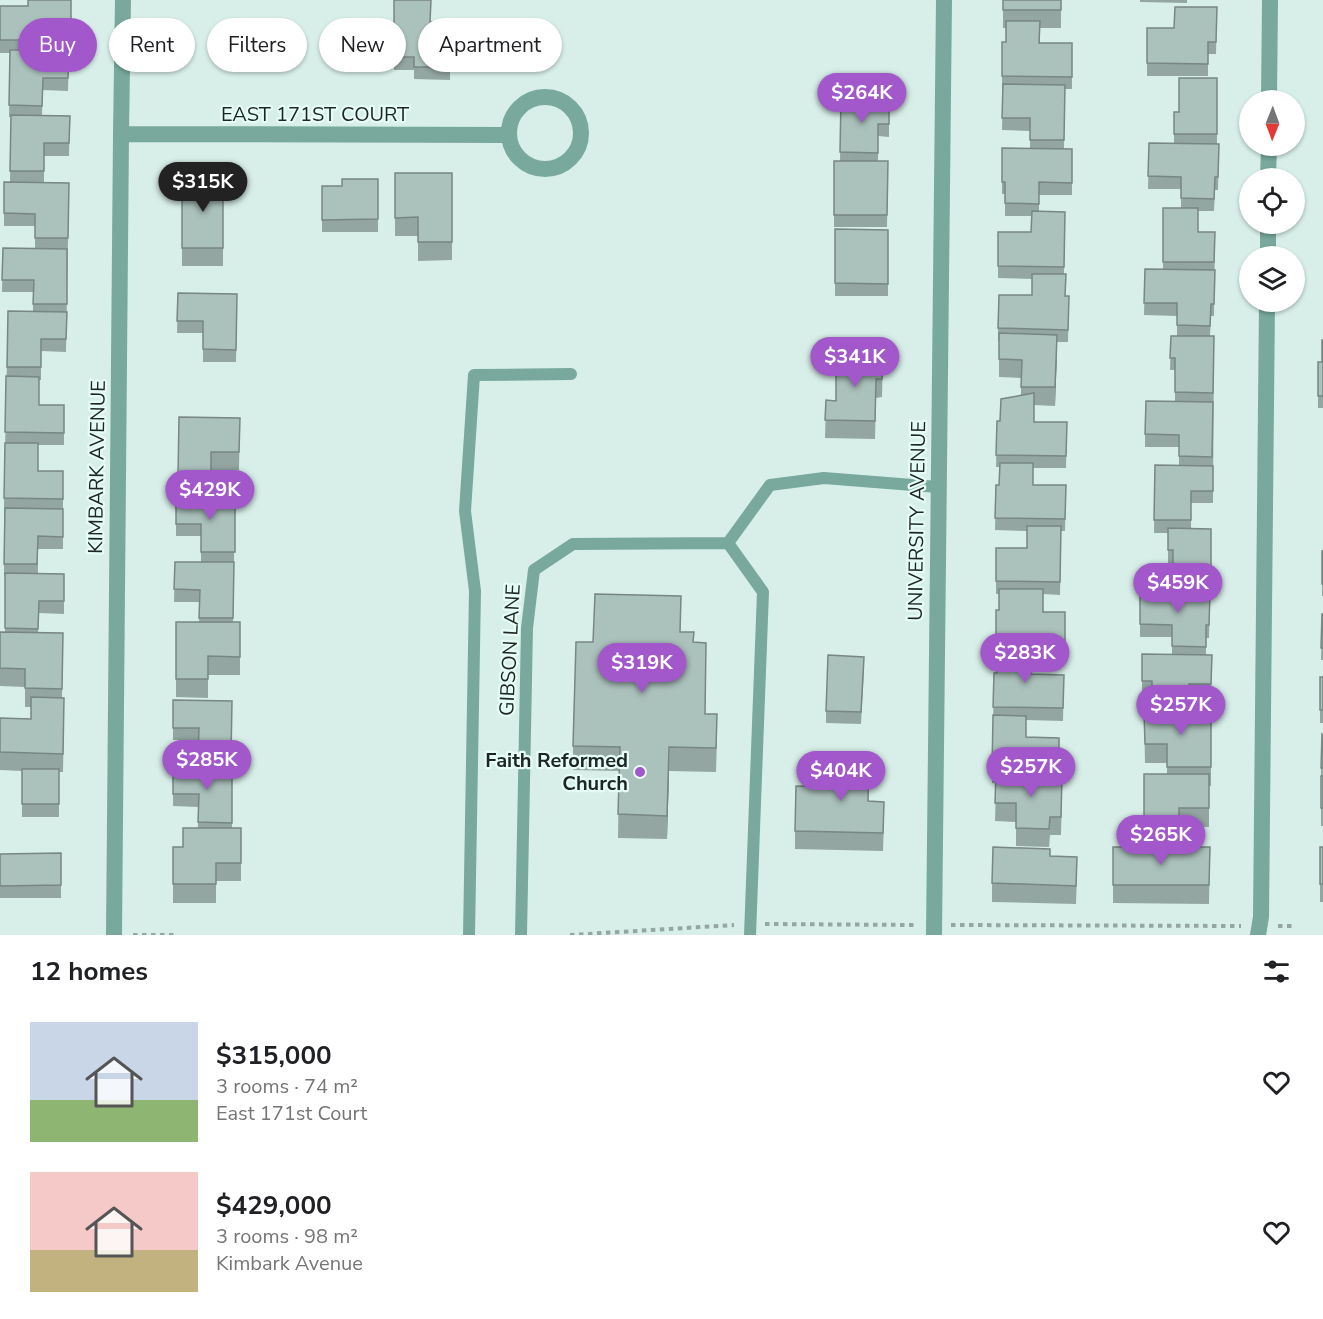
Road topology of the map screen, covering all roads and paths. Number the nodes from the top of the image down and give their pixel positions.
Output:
1 (123, 0) edge
2 (944, 0) edge
3 (1270, 0) edge
4 (1269, 90) edge
5 (121, 134) junction
6 (508, 135) junction
7 (1267, 312) edge
8 (571, 374) dead end
9 (938, 487) junction
10 (728, 543) junction
11 (750, 930) edge
12 (934, 930) edge
13 (1251, 930) edge
14 (114, 935) edge
15 (176, 935) edge
16 (469, 935) edge
17 (521, 935) edge
18 (570, 935) edge

1 - 5 street, KIMBARK AVENUE
2 - 9 street, UNIVERSITY AVENUE
3 - 4 street
5 - 6 street, EAST 171ST COURT
5 - 14 street, KIMBARK AVENUE
6 - 6 street
7 - 13 street
8 - 16 lane
9 - 10 lane
9 - 12 street, UNIVERSITY AVENUE
10 - 11 lane
10 - 17 lane, GIBSON LANE
11 - 12 path
11 - 18 path
12 - 13 path
14 - 15 path

